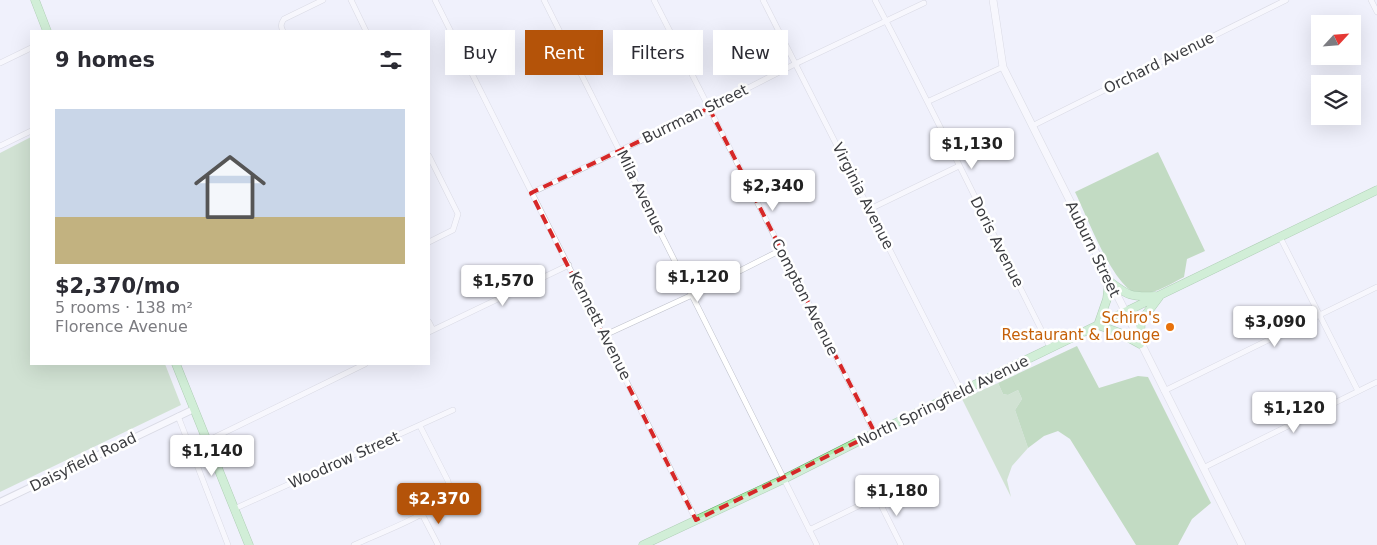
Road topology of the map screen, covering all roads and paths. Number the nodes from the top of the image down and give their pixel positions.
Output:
1 (35, 0) edge
2 (323, 0) edge
3 (351, 0) edge
4 (434, 0) edge
5 (544, 0) edge
6 (654, 0) edge
7 (763, 0) edge
8 (876, 0) edge
9 (993, 0) edge
10 (1286, 0) edge
11 (1371, 0) edge
12 (924, 3) dead end
13 (1377, 12) edge
14 (887, 22) junction
15 (47, 30) edge
16 (282, 30) edge
17 (366, 30) edge
18 (30, 48) edge
19 (0, 63) edge
20 (795, 64) junction
21 (1004, 66) junction
22 (929, 101) junction
23 (709, 108) junction
24 (1032, 126) junction
25 (30, 131) edge
26 (0, 146) edge
27 (620, 150) junction
28 (430, 158) edge
29 (959, 166) junction
30 (1377, 190) edge
31 (531, 193) junction
32 (870, 209) junction
33 (1280, 237) junction
34 (430, 242) edge
35 (781, 250) junction
36 (569, 265) junction
37 (1109, 281) junction
38 (1377, 287) edge
39 (692, 295) junction
40 (1160, 295) junction
41 (1124, 312) junction
42 (1319, 315) junction
43 (1098, 325) junction
44 (431, 331) edge
45 (605, 336) junction
46 (1140, 344) junction
47 (1050, 349) junction
48 (176, 365) edge
49 (363, 365) edge
50 (1377, 382) edge
51 (1164, 391) junction
52 (1358, 391) junction
53 (962, 392) junction
54 (194, 410) junction
55 (453, 410) dead end
56 (178, 416) junction
57 (420, 426) junction
58 (875, 433) junction
59 (207, 441) junction
60 (1203, 468) junction
61 (784, 478) junction
62 (0, 502) edge
63 (234, 509) junction
64 (422, 514) junction
65 (696, 520) junction
66 (810, 530) junction
67 (228, 545) edge
68 (249, 545) edge
69 (354, 545) edge
70 (438, 545) edge
71 (644, 545) edge
72 (817, 545) edge
73 (900, 545) edge
74 (1242, 545) edge

1 - 15 main road
2 - 16 street
3 - 17 street
4 - 31 street, Kennett Avenue
5 - 27 street, Mila Avenue
6 - 23 street, Compton Avenue
7 - 20 street, Virginia Avenue
8 - 14 street, Doris Avenue
9 - 21 main road, Auburn Street
10 - 24 street, Orchard Avenue
11 - 13 street
12 - 14 street, Burrman Street
14 - 20 street, Burrman Street
14 - 22 street, Doris Avenue
18 - 19 street
20 - 23 street, Burrman Street
20 - 32 street, Virginia Avenue
21 - 22 street
21 - 24 main road, Auburn Street
22 - 29 street, Doris Avenue
23 - 27 street, Burrman Street
23 - 35 street, Compton Avenue
24 - 37 main road, Auburn Street
25 - 26 street
27 - 31 street, Burrman Street
27 - 39 street, Mila Avenue
28 - 34 street
29 - 32 street
29 - 47 street, Doris Avenue
30 - 33 main road, North Springfield Avenue
31 - 36 street, Kennett Avenue
32 - 53 street, Virginia Avenue
33 - 40 main road, North Springfield Avenue
33 - 42 street
35 - 39 street
35 - 58 street, Compton Avenue
36 - 44 street
36 - 45 street, Kennett Avenue
37 - 40 main road
37 - 41 main road, Auburn Street
37 - 43 main road
38 - 42 street
39 - 45 street
39 - 61 street, Mila Avenue
40 - 41 main road, North Springfield Avenue
40 - 46 main road
41 - 43 main road, North Springfield Avenue
41 - 46 main road, Auburn Street
42 - 51 street
42 - 52 street
43 - 46 main road
43 - 47 main road, North Springfield Avenue
45 - 65 street, Kennett Avenue
46 - 51 main road, Auburn Street
47 - 53 main road, North Springfield Avenue
48 - 54 main road
49 - 59 street
50 - 52 street
51 - 60 main road, Auburn Street
52 - 60 street
53 - 58 main road, North Springfield Avenue
54 - 56 street, Daisyfield Road
54 - 59 main road
55 - 57 street, Woodrow Street
56 - 62 street, Daisyfield Road
56 - 67 street
57 - 63 street, Woodrow Street
57 - 64 street
58 - 61 main road, North Springfield Avenue
59 - 63 main road
60 - 74 main road, Auburn Street
61 - 65 main road, North Springfield Avenue
61 - 66 street, Mila Avenue
63 - 68 main road
64 - 69 street
64 - 70 street
65 - 71 main road, North Springfield Avenue
66 - 72 street, Mila Avenue
66 - 73 street

